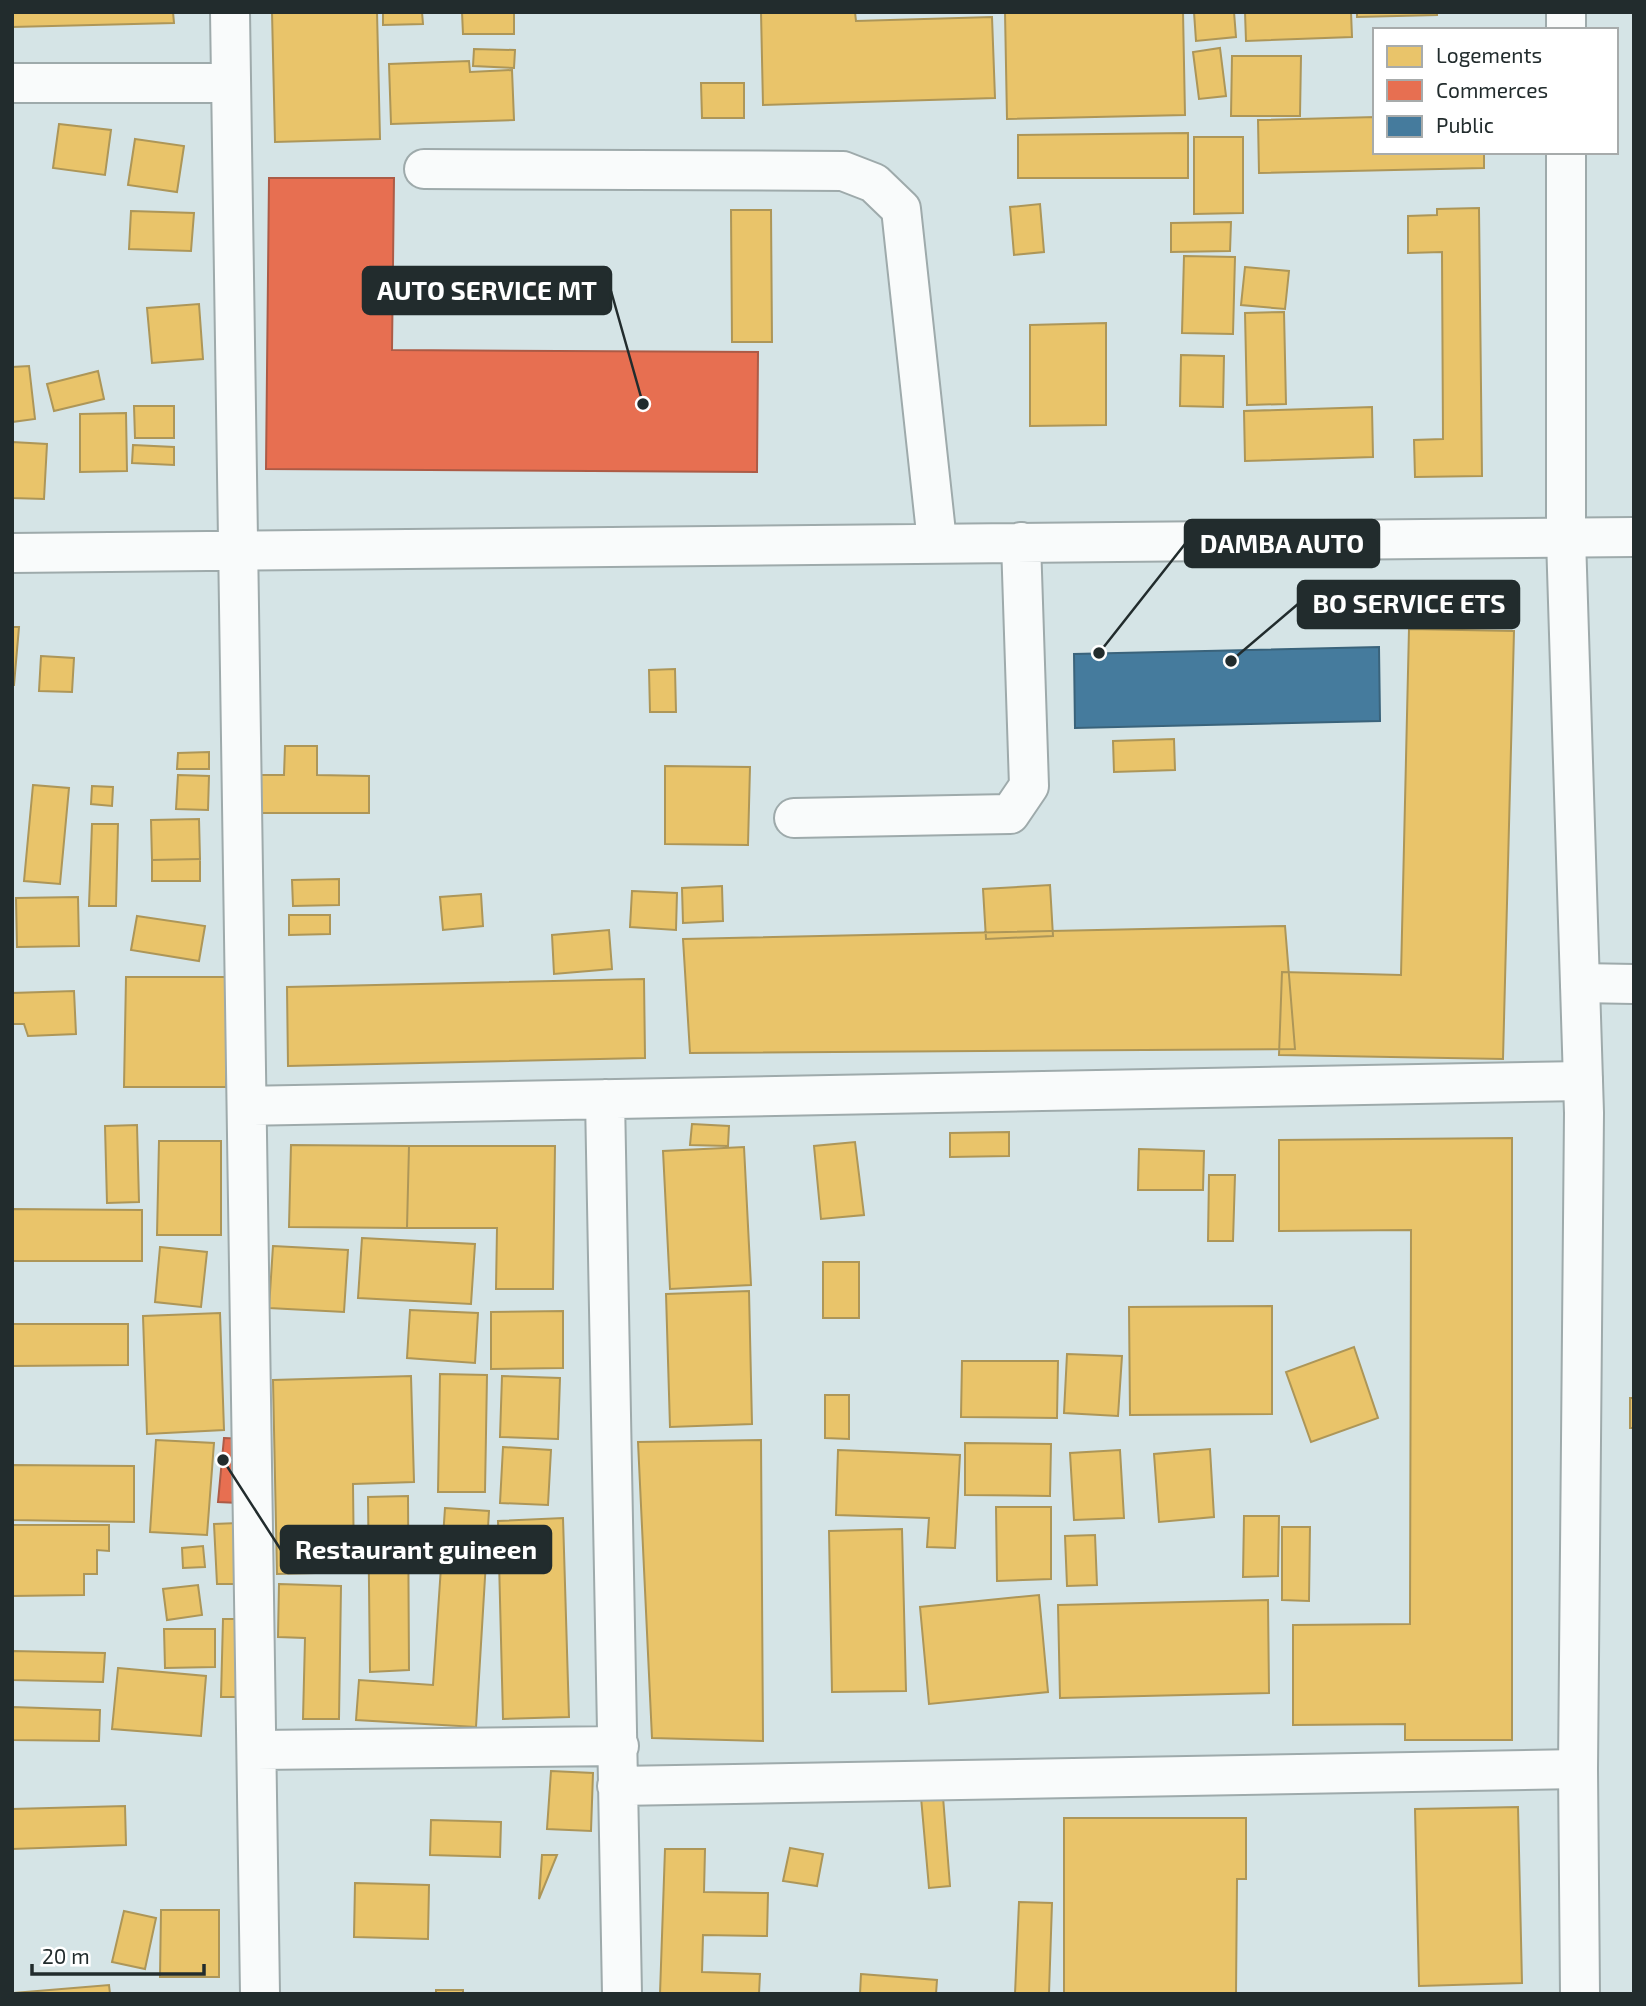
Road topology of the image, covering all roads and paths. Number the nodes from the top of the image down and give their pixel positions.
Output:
1 (230, 12) edge
2 (12, 83) edge
3 (231, 83) junction
4 (1566, 154) edge
5 (424, 169) dead end
6 (1634, 537) edge
7 (1566, 538) junction
8 (937, 542) junction
9 (1021, 542) junction
10 (238, 551) junction
11 (12, 553) edge
12 (794, 818) dead end
13 (1580, 984) junction
14 (1634, 984) edge
15 (1583, 1082) junction
16 (605, 1099) junction
17 (247, 1106) junction
18 (619, 1746) junction
19 (257, 1751) junction
20 (1578, 1769) junction
21 (617, 1786) junction
22 (260, 1994) edge
23 (622, 1994) edge
24 (1580, 1994) edge

1 - 3 street
2 - 3 street
3 - 10 street
4 - 7 street
5 - 8 street
6 - 7 street
7 - 9 street
7 - 13 street
8 - 9 street
8 - 10 street
9 - 12 street
10 - 11 street
10 - 17 street
13 - 14 street
13 - 15 street
15 - 16 street
15 - 20 street
16 - 17 street
16 - 18 street
17 - 19 street
18 - 19 street
18 - 21 street
19 - 22 street
20 - 21 street
20 - 24 street
21 - 23 street

